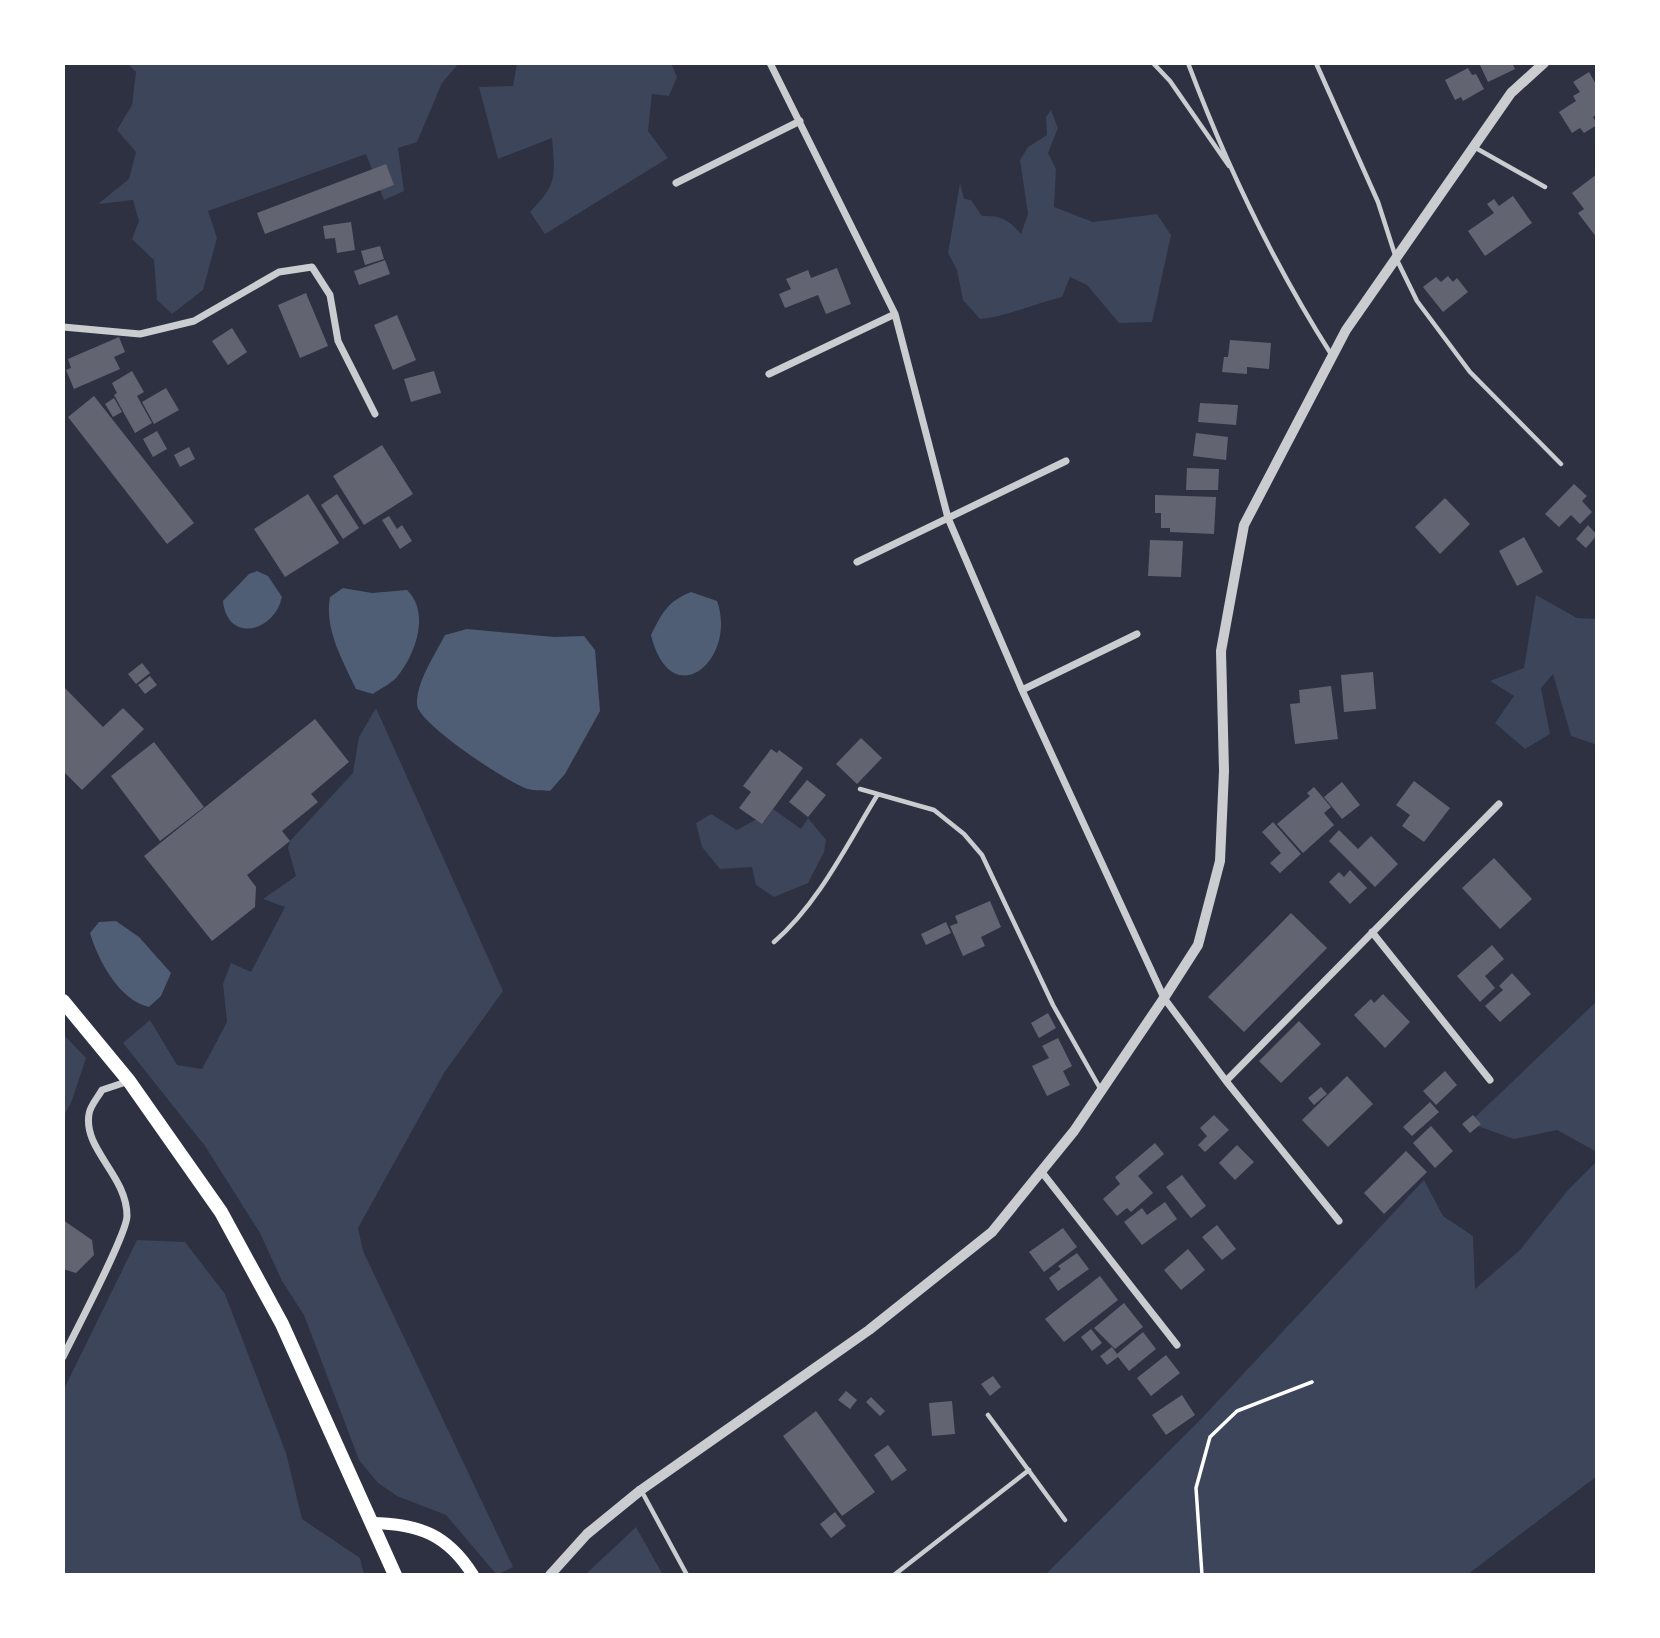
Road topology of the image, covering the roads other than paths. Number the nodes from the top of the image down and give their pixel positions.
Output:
1 (770, 63) edge
2 (1153, 63) edge
3 (1188, 63) edge
4 (1316, 63) edge
5 (1544, 63) edge
6 (800, 121) junction
7 (1473, 147) junction
8 (1235, 174) junction
9 (676, 183) dead end
10 (1545, 187) dead end
11 (1396, 258) junction
12 (894, 314) junction
13 (63, 327) edge
14 (1332, 355) junction
15 (769, 374) dead end
16 (375, 414) dead end
17 (1066, 461) dead end
18 (1561, 464) dead end
19 (948, 518) junction
20 (857, 562) dead end
21 (1137, 634) dead end
22 (1022, 690) junction
23 (860, 789) dead end
24 (878, 794) junction
25 (1499, 804) dead end
26 (1372, 932) junction
27 (774, 942) dead end
28 (1164, 998) junction
29 (63, 1001) edge
30 (1490, 1080) dead end
31 (129, 1081) junction
32 (1226, 1082) junction
33 (1101, 1091) junction
34 (1041, 1171) junction
35 (1339, 1221) dead end
36 (1177, 1345) dead end
37 (63, 1357) edge
38 (988, 1415) dead end
39 (1028, 1470) junction
40 (641, 1490) junction
41 (1065, 1520) dead end
42 (372, 1523) junction
43 (395, 1575) edge
44 (473, 1575) edge
45 (550, 1575) edge
46 (687, 1575) edge
47 (894, 1575) edge

1 - 6 street
2 - 8 lane
3 - 8 lane
4 - 11 lane
5 - 7 street
6 - 9 street
6 - 12 street
7 - 10 lane
7 - 11 street
8 - 14 lane
11 - 14 street
11 - 18 lane
12 - 15 street
12 - 19 street
13 - 16 street
14 - 28 street
17 - 19 street
19 - 20 street
19 - 22 street
21 - 22 street
22 - 28 street
23 - 24 lane
24 - 27 lane
24 - 33 lane
25 - 26 street
26 - 30 street
26 - 32 street
28 - 32 street
28 - 33 street
29 - 31 main road
31 - 37 street
31 - 42 main road
32 - 35 street
33 - 34 street
34 - 36 street
34 - 40 street
38 - 39 lane
39 - 41 lane
39 - 47 lane
40 - 45 street
40 - 46 lane
42 - 43 main road
42 - 44 main road

